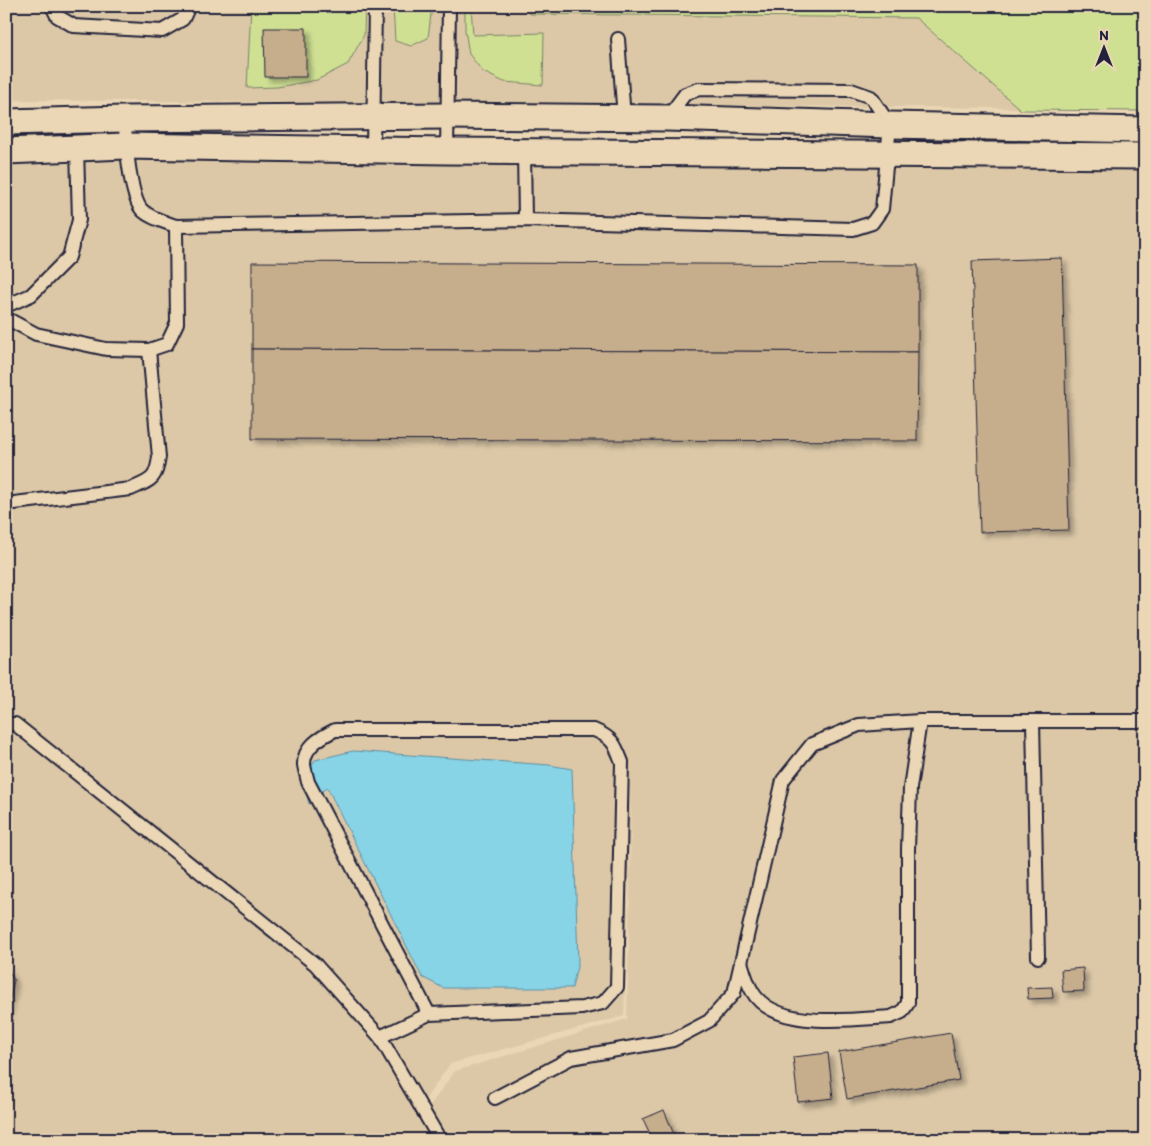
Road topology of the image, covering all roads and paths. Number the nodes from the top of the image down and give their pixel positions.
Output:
1 (52, 6) edge
2 (189, 6) edge
3 (375, 6) edge
4 (449, 6) edge
5 (618, 39) dead end
6 (374, 116) junction
7 (447, 116) junction
8 (624, 118) junction
9 (667, 118) junction
10 (125, 119) junction
11 (6, 122) edge
12 (890, 125) junction
13 (1145, 130) edge
14 (125, 146) junction
15 (77, 148) junction
16 (373, 149) junction
17 (6, 151) edge
18 (447, 151) junction
19 (524, 151) junction
20 (887, 154) junction
21 (1145, 156) edge
22 (525, 220) junction
23 (176, 226) junction
24 (6, 306) edge
25 (6, 318) edge
26 (149, 350) junction
27 (6, 504) edge
28 (920, 721) junction
29 (1033, 721) junction
30 (1145, 721) edge
31 (6, 724) edge
32 (1038, 957) dead end
33 (741, 962) junction
34 (429, 1014) junction
35 (380, 1037) junction
36 (495, 1098) dead end
37 (440, 1140) edge

1 - 2 lane
3 - 6 lane
4 - 7 lane
5 - 8 lane
6 - 7 street
6 - 10 street
6 - 16 lane
7 - 8 street
7 - 18 lane
8 - 9 street
9 - 12 street
9 - 12 lane
10 - 11 street
10 - 14 lane
12 - 13 street
12 - 20 lane
14 - 15 street
14 - 16 street
14 - 23 lane
15 - 17 street
15 - 24 lane
16 - 18 street
18 - 19 street
19 - 20 street
19 - 22 lane
20 - 21 street
20 - 22 lane
22 - 23 lane
23 - 26 lane
25 - 26 lane
26 - 27 lane
28 - 29 lane
28 - 33 lane
28 - 33 lane
29 - 30 lane
29 - 32 lane
31 - 35 lane
33 - 36 lane
34 - 34 lane
34 - 35 lane
35 - 37 lane

